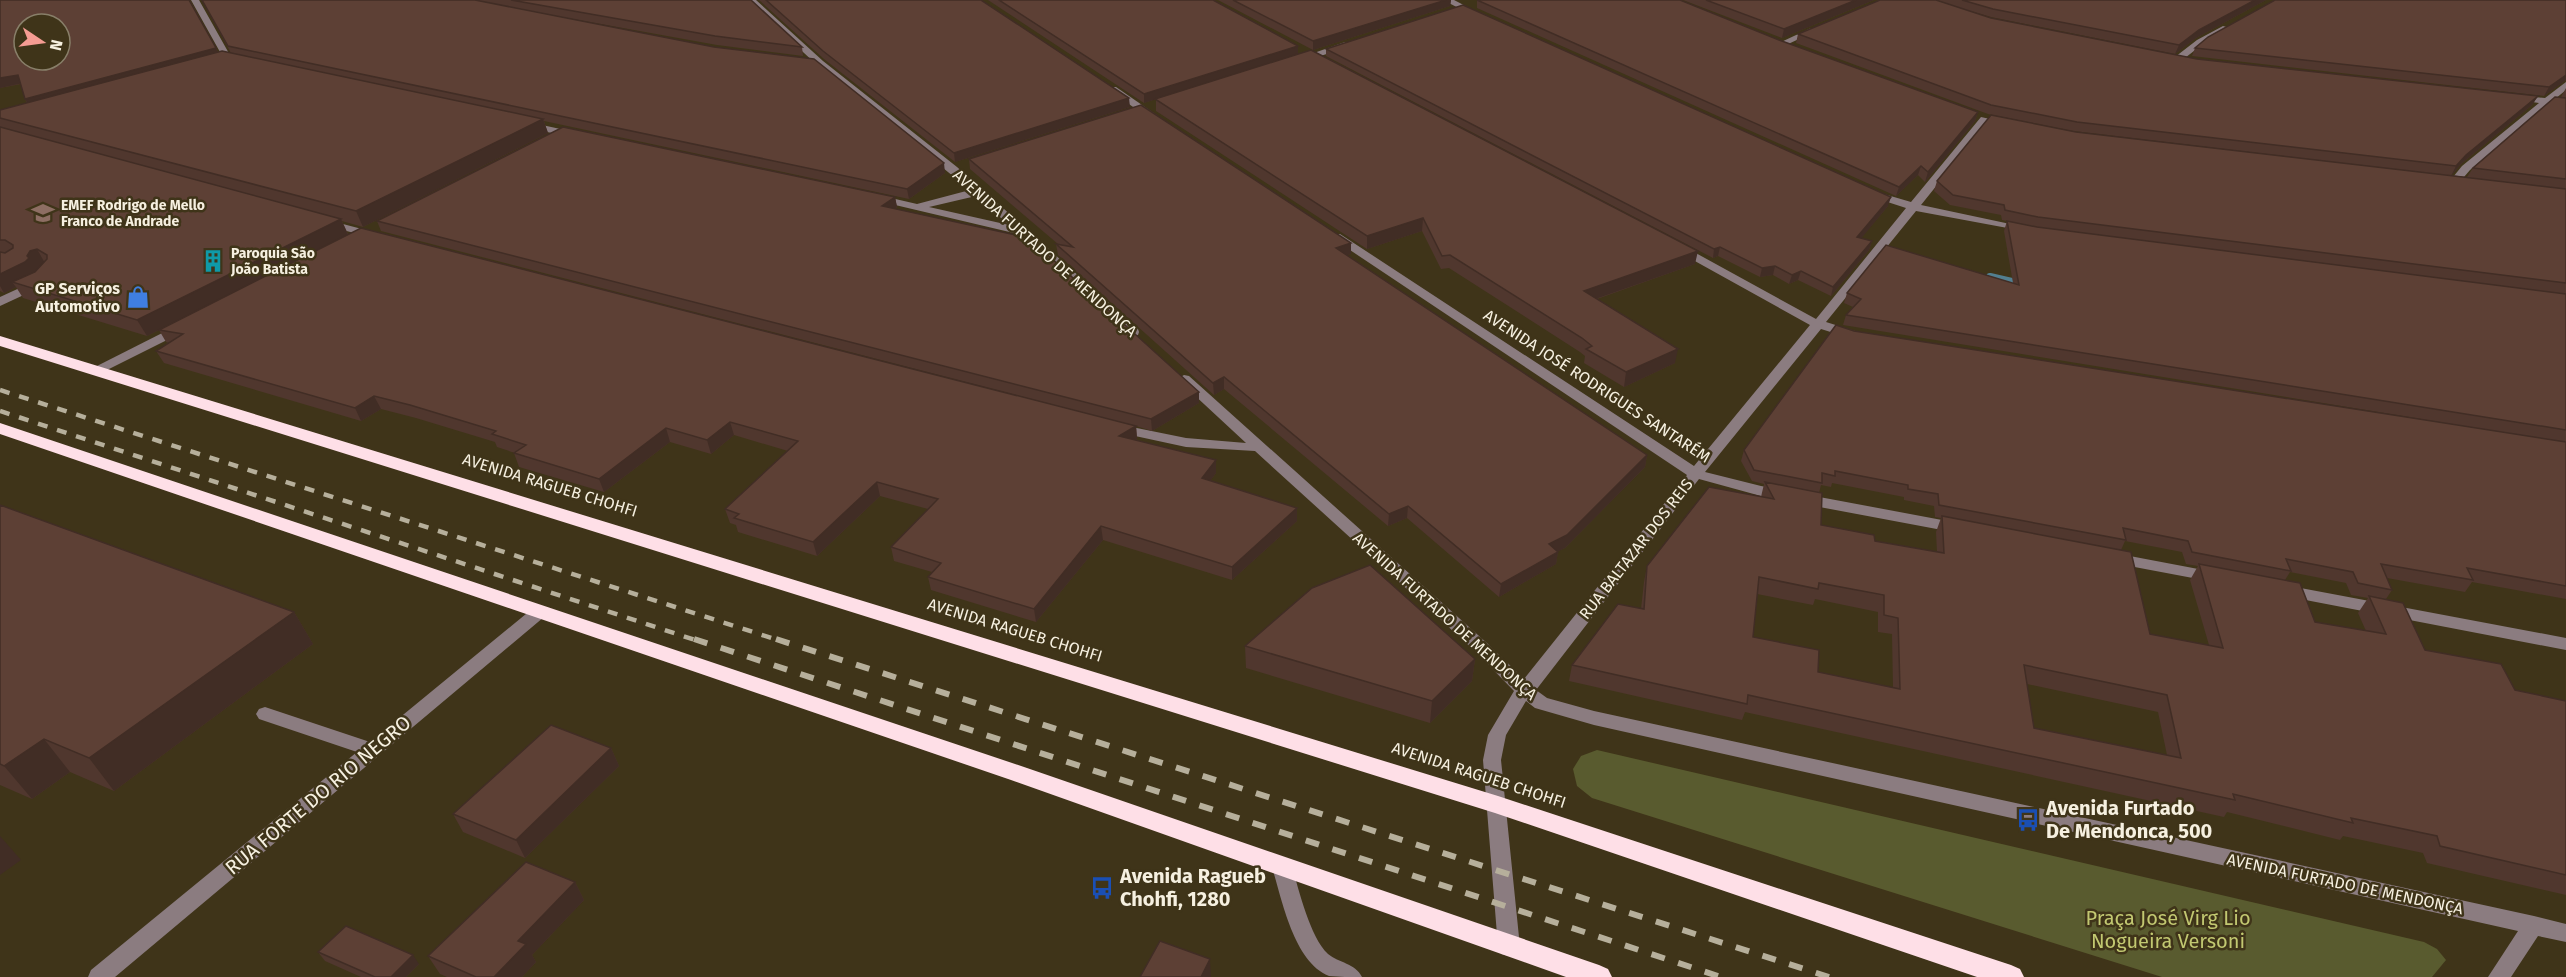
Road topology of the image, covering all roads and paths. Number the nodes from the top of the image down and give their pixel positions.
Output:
1 (195, 0) edge
2 (751, 0) edge
3 (1447, 0) edge
4 (1479, 2) edge
5 (1458, 9) junction
6 (1485, 17) edge
7 (2239, 21) edge
8 (1823, 26) edge
9 (1771, 40) edge
10 (1354, 42) edge
11 (1781, 44) junction
12 (1291, 45) edge
13 (1791, 48) edge
14 (1311, 56) junction
15 (228, 59) junction
16 (802, 61) edge
17 (217, 62) edge
18 (2194, 62) edge
19 (820, 63) junction
20 (1288, 63) edge
21 (248, 64) edge
22 (1332, 67) edge
23 (1105, 84) edge
24 (2566, 85) edge
25 (2502, 96) edge
26 (2547, 101) junction
27 (2566, 103) edge
28 (1986, 119) edge
29 (515, 122) edge
30 (1164, 123) edge
31 (562, 132) junction
32 (585, 137) edge
33 (542, 143) edge
34 (967, 165) edge
35 (953, 169) junction
36 (2442, 181) edge
37 (1865, 190) edge
38 (976, 191) junction
39 (870, 197) edge
40 (916, 206) junction
41 (1914, 207) junction
42 (306, 217) edge
43 (1324, 228) edge
44 (373, 231) junction
45 (1019, 231) junction
46 (2034, 232) edge
47 (391, 240) edge
48 (1666, 242) edge
49 (347, 244) edge
50 (47, 277) edge
51 (0, 302) edge
52 (191, 322) edge
53 (1817, 324) junction
54 (1862, 337) edge
55 (0, 341) edge
56 (1144, 343) edge
57 (1170, 367) edge
58 (98, 369) junction
59 (1103, 424) edge
60 (0, 428) edge
61 (1257, 447) junction
62 (1696, 474) junction
63 (1971, 531) edge
64 (2100, 555) edge
65 (2228, 580) edge
66 (2274, 589) edge
67 (538, 613) junction
68 (2566, 644) edge
69 (1525, 691) junction
70 (265, 714) dead end
71 (372, 750) junction
72 (1498, 805) junction
73 (1282, 867) junction
74 (2534, 925) junction
75 (2566, 933) edge
76 (1509, 947) junction
77 (99, 977) edge
78 (1351, 977) edge
79 (1599, 977) edge
80 (2011, 977) edge
81 (2499, 977) edge

1 - 15 street
2 - 19 street, AVENIDA FURTADO DE MENDONÇA
3 - 5 street
4 - 5 street
5 - 6 street
7 - 18 street
8 - 11 street
9 - 11 street
10 - 14 street
11 - 13 street
12 - 14 street
14 - 20 street
14 - 22 street
15 - 17 street
15 - 21 street
16 - 19 street
19 - 35 street, AVENIDA FURTADO DE MENDONÇA
23 - 30 street
24 - 26 street
25 - 26 street
26 - 27 street
26 - 36 street
28 - 41 street, RUA BALTAZAR DOS REIS
29 - 31 street
31 - 32 street
31 - 33 street
34 - 35 street
35 - 38 street, AVENIDA FURTADO DE MENDONÇA
37 - 41 street
38 - 40 street
38 - 45 street, AVENIDA FURTADO DE MENDONÇA
39 - 40 street
40 - 45 street
41 - 46 street
41 - 53 street, RUA BALTAZAR DOS REIS
42 - 44 street
43 - 62 street, AVENIDA JOSÉ RODRIGUES SANTARÉM
44 - 47 street
44 - 49 street
45 - 56 street, AVENIDA FURTADO DE MENDONÇA
48 - 53 street
50 - 51 street
52 - 58 street
53 - 54 street
53 - 62 street, RUA BALTAZAR DOS REIS
55 - 58 highway, AVENIDA RAGUEB CHOHFI
57 - 61 street, AVENIDA FURTADO DE MENDONÇA
58 - 72 highway, AVENIDA RAGUEB CHOHFI
59 - 61 street
60 - 67 highway
61 - 69 street, AVENIDA FURTADO DE MENDONÇA
62 - 63 street, AVENIDA JOSÉ RODRIGUES SANTARÉM
62 - 69 street, RUA BALTAZAR DOS REIS
64 - 65 street
66 - 68 street
67 - 71 street, RUA FORTE DO RIO NEGRO
67 - 73 highway
69 - 72 street, RUA BALTAZAR DOS REIS
69 - 74 street, AVENIDA FURTADO DE MENDONÇA
70 - 71 street
71 - 77 street, RUA FORTE DO RIO NEGRO
72 - 76 street, RUA BALTAZAR DOS REIS
72 - 80 highway, AVENIDA RAGUEB CHOHFI
73 - 76 highway
73 - 78 street
74 - 75 street, AVENIDA FURTADO DE MENDONÇA
74 - 81 street
76 - 79 highway

